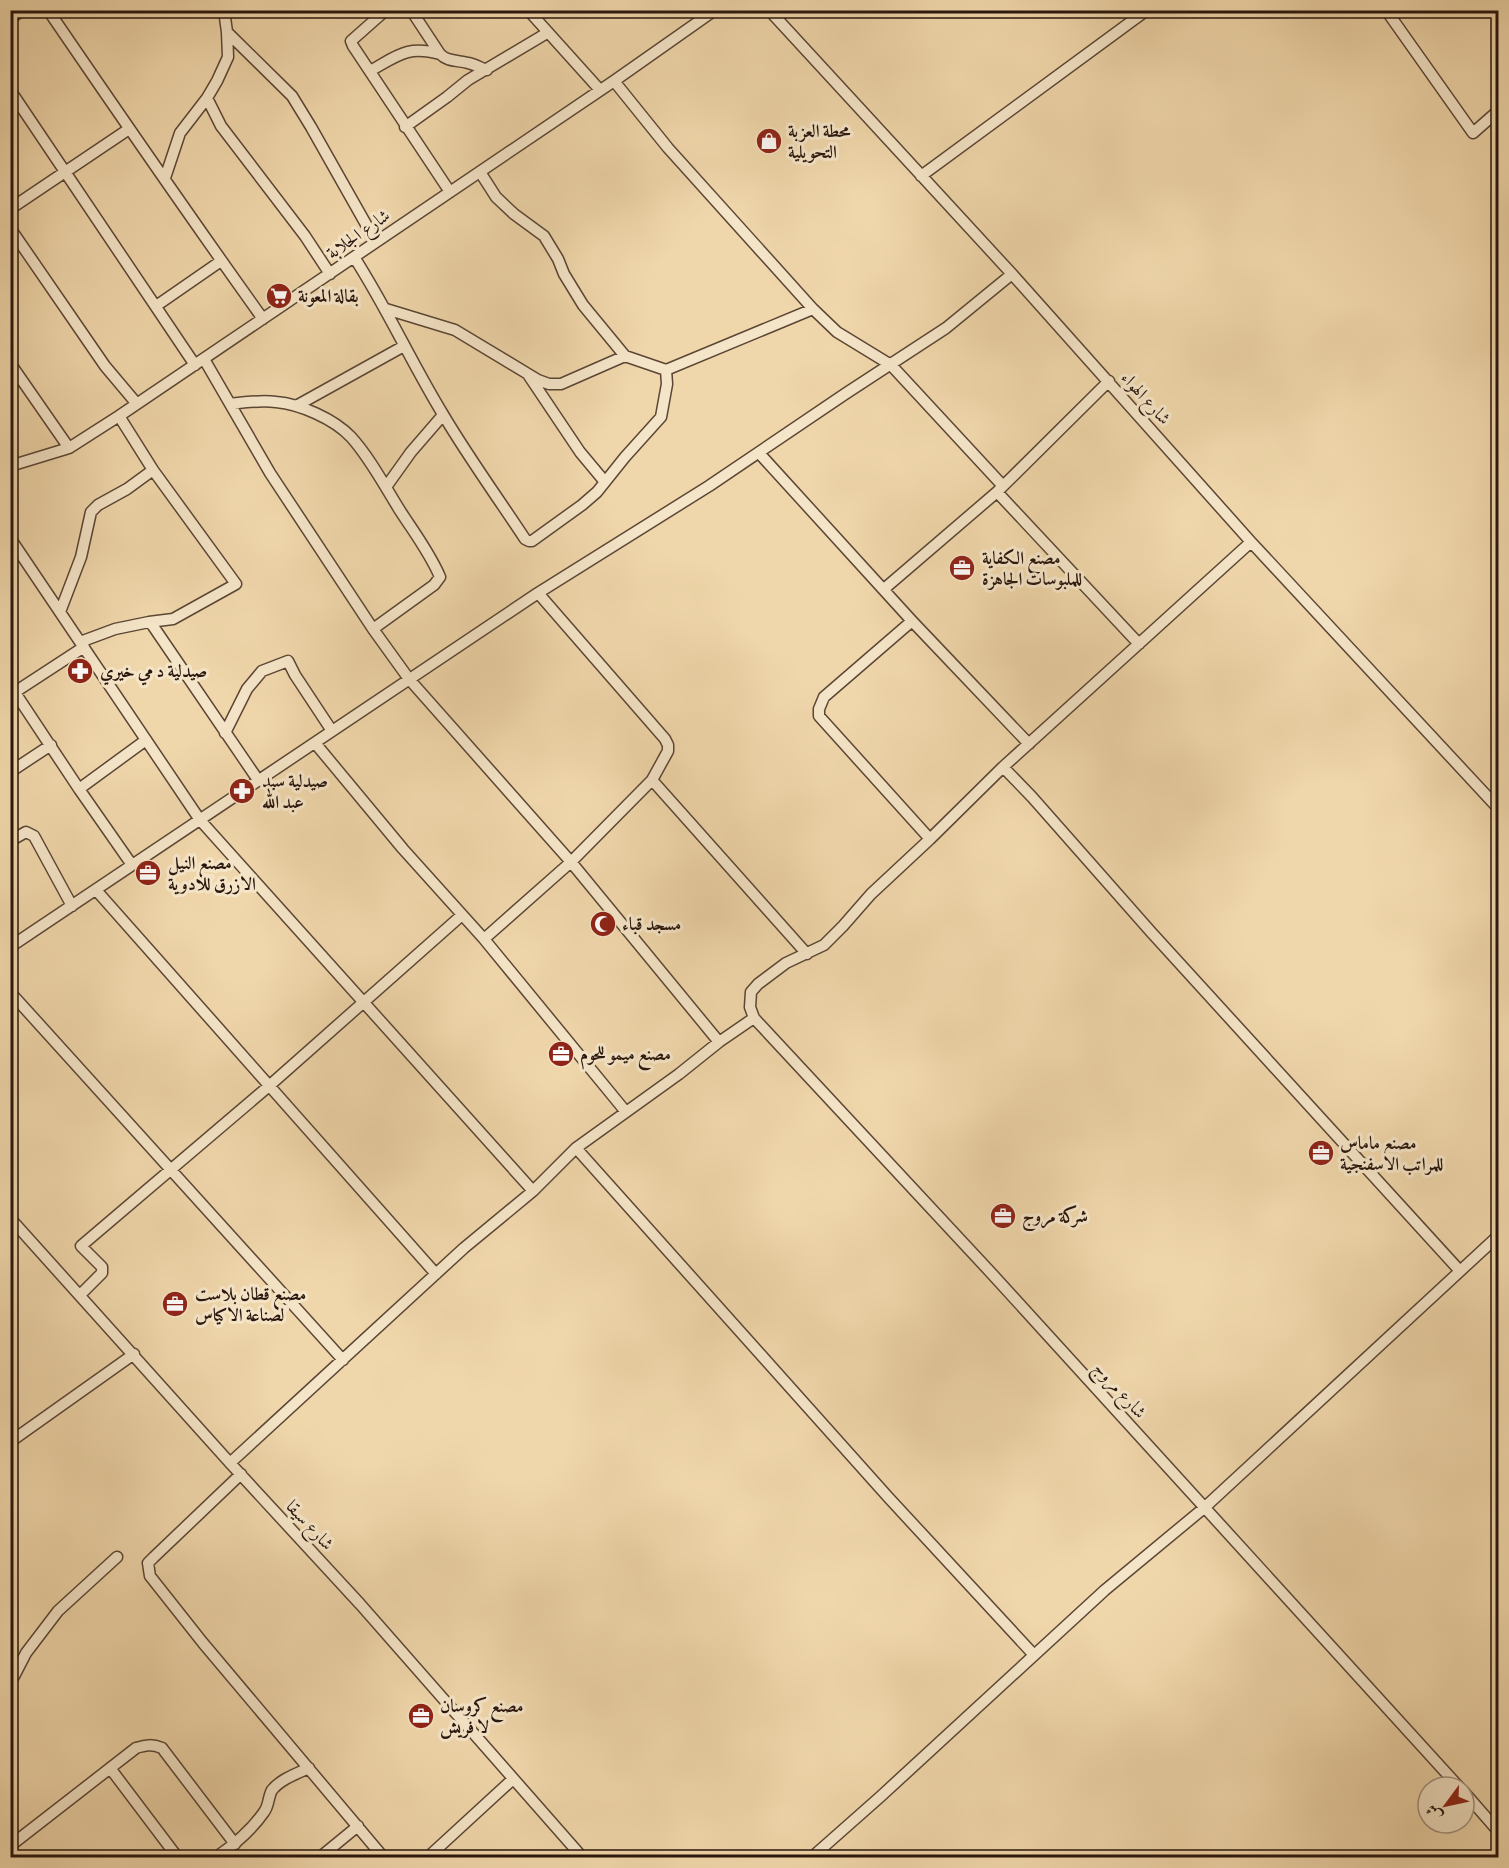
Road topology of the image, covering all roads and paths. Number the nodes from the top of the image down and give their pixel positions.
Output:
1 (23, 10) edge
2 (48, 10) edge
3 (224, 10) edge
4 (386, 10) edge
5 (411, 10) edge
6 (528, 10) edge
7 (715, 10) edge
8 (769, 10) edge
9 (1147, 10) edge
10 (1386, 10) edge
11 (10, 19) edge
12 (227, 32) junction
13 (548, 33) junction
14 (440, 54) junction
15 (487, 70) junction
16 (370, 71) junction
17 (614, 81) junction
18 (10, 90) edge
19 (600, 90) junction
20 (207, 98) junction
21 (1498, 111) edge
22 (405, 127) junction
23 (129, 129) junction
24 (480, 171) junction
25 (64, 172) junction
26 (921, 176) junction
27 (165, 178) junction
28 (450, 192) junction
29 (10, 209) edge
30 (10, 228) edge
31 (376, 242) junction
32 (354, 256) junction
33 (221, 261) junction
34 (330, 274) junction
35 (1012, 274) junction
36 (156, 306) junction
37 (386, 309) junction
38 (813, 309) junction
39 (263, 320) junction
40 (404, 346) junction
41 (625, 356) junction
42 (199, 362) junction
43 (10, 363) edge
44 (891, 364) junction
45 (666, 370) junction
46 (528, 373) junction
47 (1109, 381) junction
48 (137, 404) junction
49 (230, 404) junction
50 (296, 406) junction
51 (443, 415) junction
52 (119, 416) junction
53 (69, 448) junction
54 (759, 453) junction
55 (10, 466) edge
56 (153, 470) junction
57 (605, 482) junction
58 (386, 487) junction
59 (1000, 489) junction
60 (10, 538) edge
61 (1251, 542) junction
62 (884, 589) junction
63 (538, 592) junction
64 (60, 612) junction
65 (912, 621) junction
66 (149, 622) junction
67 (373, 629) junction
68 (82, 644) junction
69 (1138, 644) junction
70 (409, 679) junction
71 (13, 689) edge
72 (332, 731) junction
73 (225, 733) junction
74 (146, 741) junction
75 (315, 743) junction
76 (1029, 744) junction
77 (51, 745) junction
78 (1003, 767) junction
79 (10, 772) edge
80 (258, 780) junction
81 (652, 780) junction
82 (79, 789) junction
83 (1498, 808) edge
84 (200, 820) junction
85 (930, 839) junction
86 (10, 841) edge
87 (571, 862) junction
88 (132, 866) junction
89 (96, 890) junction
90 (72, 906) junction
91 (462, 915) junction
92 (484, 939) junction
93 (10, 947) edge
94 (807, 954) junction
95 (10, 992) edge
96 (364, 1004) junction
97 (754, 1018) junction
98 (718, 1042) junction
99 (269, 1086) junction
100 (626, 1112) junction
101 (576, 1148) junction
102 (172, 1169) junction
103 (533, 1191) junction
104 (12, 1222) edge
105 (1498, 1236) edge
106 (1460, 1271) junction
107 (436, 1274) junction
108 (80, 1295) junction
109 (134, 1354) junction
110 (343, 1360) junction
111 (10, 1442) edge
112 (230, 1463) junction
113 (241, 1474) junction
114 (1204, 1508) junction
115 (117, 1557) dead end
116 (1034, 1655) junction
117 (10, 1684) edge
118 (110, 1768) junction
119 (309, 1768) junction
120 (1448, 1775) edge
121 (513, 1779) junction
122 (1476, 1806) edge
123 (358, 1826) junction
124 (1498, 1831) edge
125 (235, 1844) junction
126 (10, 1846) edge
127 (178, 1857) edge
128 (215, 1857) edge
129 (319, 1857) edge
130 (384, 1857) edge
131 (427, 1857) edge
132 (584, 1857) edge
133 (811, 1857) edge

1 - 11 street
2 - 23 street
3 - 12 street
4 - 16 street
5 - 14 street
6 - 13 street
7 - 17 street, شارع الجلابة
8 - 26 street, شارع الهواء
9 - 26 street
10 - 21 street
12 - 20 street
12 - 31 street
13 - 15 street
13 - 19 street
14 - 15 street
14 - 16 street
15 - 22 street
16 - 22 street
17 - 19 street, شارع الجلابة
17 - 38 street
18 - 25 street
19 - 24 street, شارع الجلابة
20 - 27 street
20 - 34 street
22 - 28 street
23 - 25 street
23 - 27 street
24 - 28 street, شارع الجلابة
24 - 41 street
25 - 29 street
25 - 36 street
26 - 35 street, شارع الهواء
27 - 33 street
28 - 31 street, شارع الجلابة
30 - 48 street
31 - 32 street, شارع الجلابة
32 - 34 street, شارع الجلابة
32 - 37 street
33 - 36 street
33 - 39 street
34 - 39 street, شارع الجلابة
35 - 44 street
35 - 47 street, شارع الهواء
36 - 42 street
37 - 40 street
37 - 46 street
38 - 44 street
38 - 45 street
39 - 42 street, شارع الجلابة
40 - 50 street
40 - 51 street
41 - 45 street
41 - 46 street
42 - 48 street, شارع الجلابة
42 - 49 street
43 - 53 street
44 - 54 street
44 - 59 street
45 - 57 street
46 - 57 street
47 - 59 street
47 - 61 street, شارع الهواء
48 - 52 street, شارع الجلابة
49 - 50 street
49 - 67 street
50 - 58 street
51 - 57 street
51 - 58 street
52 - 53 street, شارع الجلابة
52 - 56 street
53 - 55 street, شارع الجلابة
54 - 62 street
54 - 63 street
56 - 64 street
56 - 66 street
58 - 67 street
59 - 62 street
59 - 69 street
60 - 64 street
61 - 69 street
61 - 83 street, شارع الهواء
62 - 65 street
63 - 70 street
63 - 81 street
64 - 68 street
65 - 76 street
65 - 85 street
66 - 68 street
66 - 73 street
67 - 70 street
68 - 71 street
68 - 74 street
69 - 76 street
70 - 72 street
70 - 87 street
71 - 77 street
72 - 73 street
72 - 75 street
73 - 80 street
74 - 82 street
74 - 84 street
75 - 80 street
75 - 91 street
76 - 78 street
77 - 79 street
77 - 82 street
78 - 85 street
78 - 106 street
80 - 84 street
81 - 87 street
81 - 94 street
82 - 88 street
84 - 88 street
84 - 96 street
85 - 94 street
86 - 90 street
87 - 92 street
87 - 98 street
88 - 89 street
89 - 90 street
89 - 99 street
90 - 93 street
91 - 92 street
91 - 96 street
92 - 100 street
94 - 97 street
95 - 102 street
96 - 99 street
96 - 103 street
97 - 98 street
97 - 114 street, شارع مروج
98 - 100 street
99 - 102 street
99 - 107 street
100 - 101 street
101 - 103 street
101 - 116 street
102 - 108 street
102 - 110 street
103 - 107 street
104 - 108 street, شارع سيقا
105 - 106 street
106 - 114 street
107 - 110 street
108 - 109 street, شارع سيقا
109 - 111 street
109 - 112 street, شارع سيقا
110 - 112 street
112 - 113 street, شارع سيقا
113 - 119 street
113 - 121 street, شارع سيقا
114 - 116 street
114 - 120 street, شارع مروج
115 - 117 street
116 - 133 street
118 - 125 street
118 - 126 street
118 - 127 street
119 - 123 street
119 - 125 street
121 - 131 street
121 - 132 street, شارع سيقا
122 - 124 street
123 - 129 street
123 - 130 street
125 - 128 street

